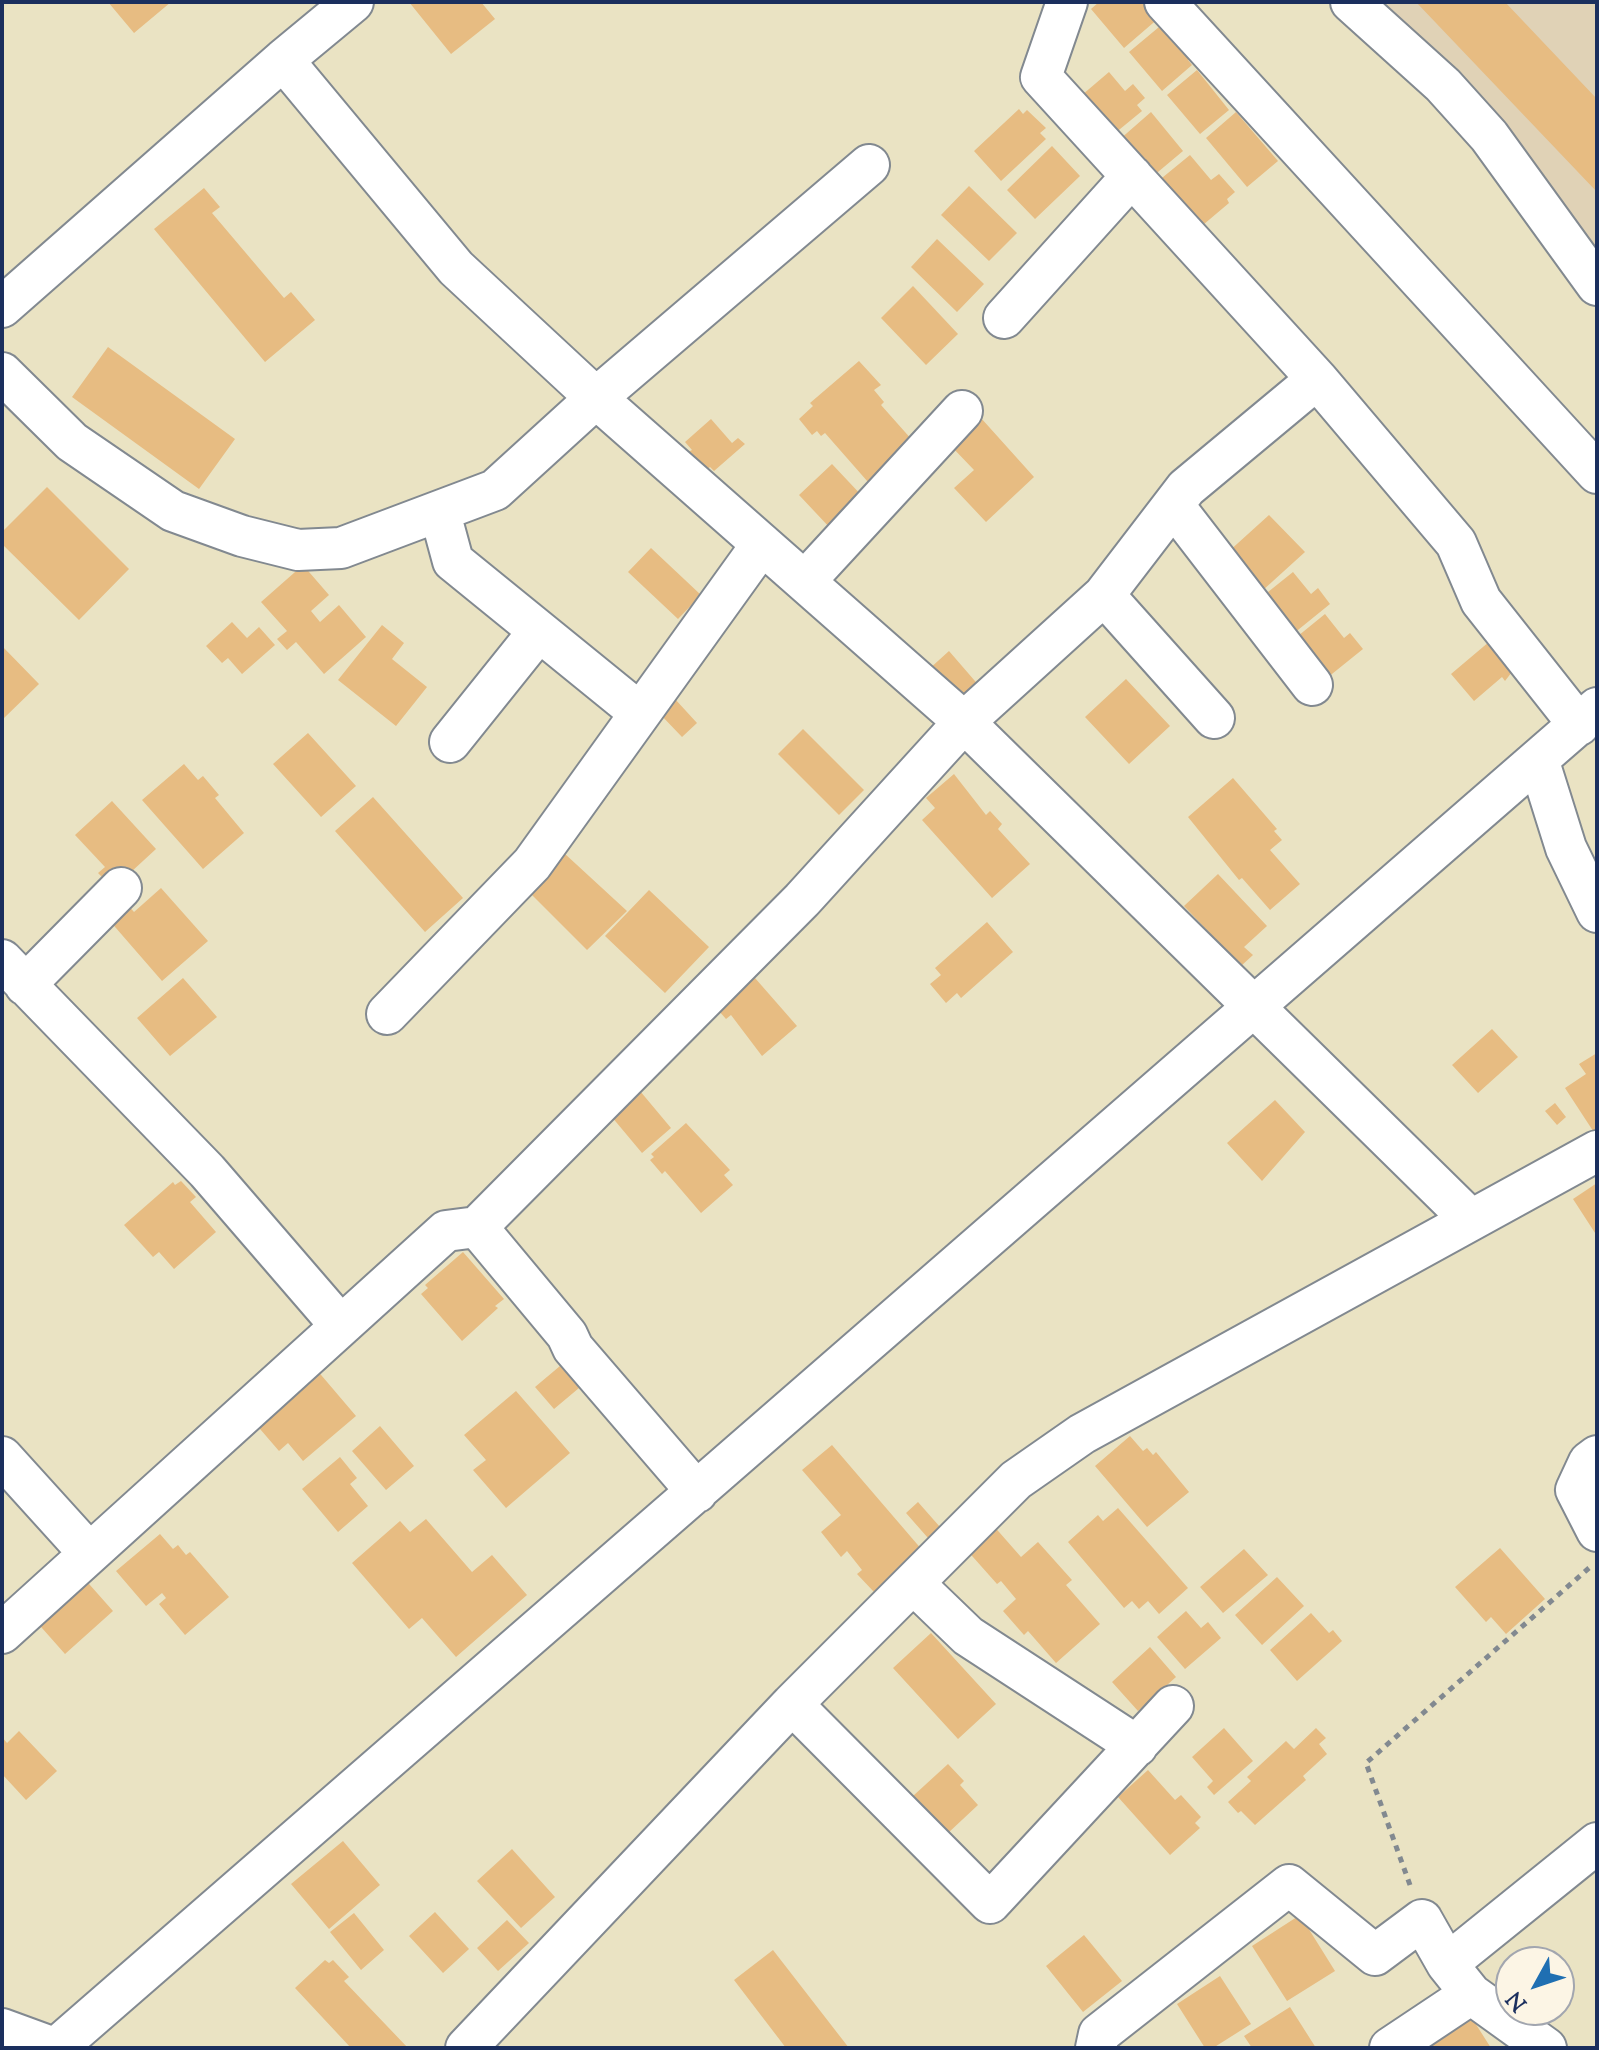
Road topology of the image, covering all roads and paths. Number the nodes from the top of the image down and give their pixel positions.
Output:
1 (353, 2) edge
2 (1067, 2) edge
3 (1165, 2) edge
4 (1351, 2) edge
5 (283, 60) junction
6 (869, 165) dead end
7 (1132, 176) junction
8 (1597, 285) edge
9 (2, 307) edge
10 (1004, 318) dead end
11 (2, 373) edge
12 (1317, 379) junction
13 (596, 398) junction
14 (962, 411) dead end
15 (1597, 473) edge
16 (1174, 506) junction
17 (440, 513) junction
18 (762, 544) junction
19 (805, 581) junction
20 (1104, 595) junction
21 (539, 631) junction
22 (1312, 685) dead end
23 (640, 713) junction
24 (1588, 717) edge
25 (1214, 718) dead end
26 (964, 722) junction
27 (450, 742) dead end
28 (1539, 762) junction
29 (121, 888) dead end
30 (1597, 912) edge
31 (14, 972) edge
32 (1252, 1005) junction
33 (387, 1014) dead end
34 (1597, 1151) edge
35 (1470, 1219) junction
36 (477, 1227) junction
37 (340, 1325) junction
38 (1597, 1456) edge
39 (2, 1457) edge
40 (697, 1492) junction
41 (1597, 1531) edge
42 (89, 1553) junction
43 (1597, 1561) edge
44 (913, 1583) junction
45 (2, 1633) edge
46 (792, 1704) junction
47 (1173, 1706) dead end
48 (1137, 1746) junction
49 (1597, 1843) edge
50 (1422, 1920) junction
51 (1459, 1979) junction
52 (2, 2029) edge
53 (55, 2048) edge
54 (466, 2048) edge
55 (1096, 2048) edge
56 (1390, 2048) edge
57 (1546, 2048) edge

1 - 5 street
2 - 7 street
3 - 15 street
4 - 8 street
5 - 9 street
5 - 13 street
6 - 13 street
7 - 10 street
7 - 12 street
11 - 17 street
12 - 16 street
12 - 24 street
13 - 17 street
13 - 18 street
14 - 19 street
16 - 20 street
16 - 22 street
17 - 21 street
18 - 19 street
18 - 23 street
19 - 26 street
20 - 25 street
20 - 26 street
21 - 23 street
21 - 27 street
23 - 33 street
24 - 28 street
26 - 32 street
26 - 36 street
28 - 30 street
28 - 32 street
29 - 31 street
31 - 37 street
32 - 35 street
32 - 40 street
34 - 35 street
35 - 44 street
36 - 37 street
36 - 40 street
37 - 42 street
38 - 41 street
39 - 42 street
40 - 53 street
42 - 45 street
43 - 50 path
44 - 46 street
44 - 48 street
46 - 48 street
46 - 54 street
47 - 48 street
49 - 51 street
50 - 51 street
50 - 55 street
51 - 56 street
51 - 57 street
52 - 53 street

